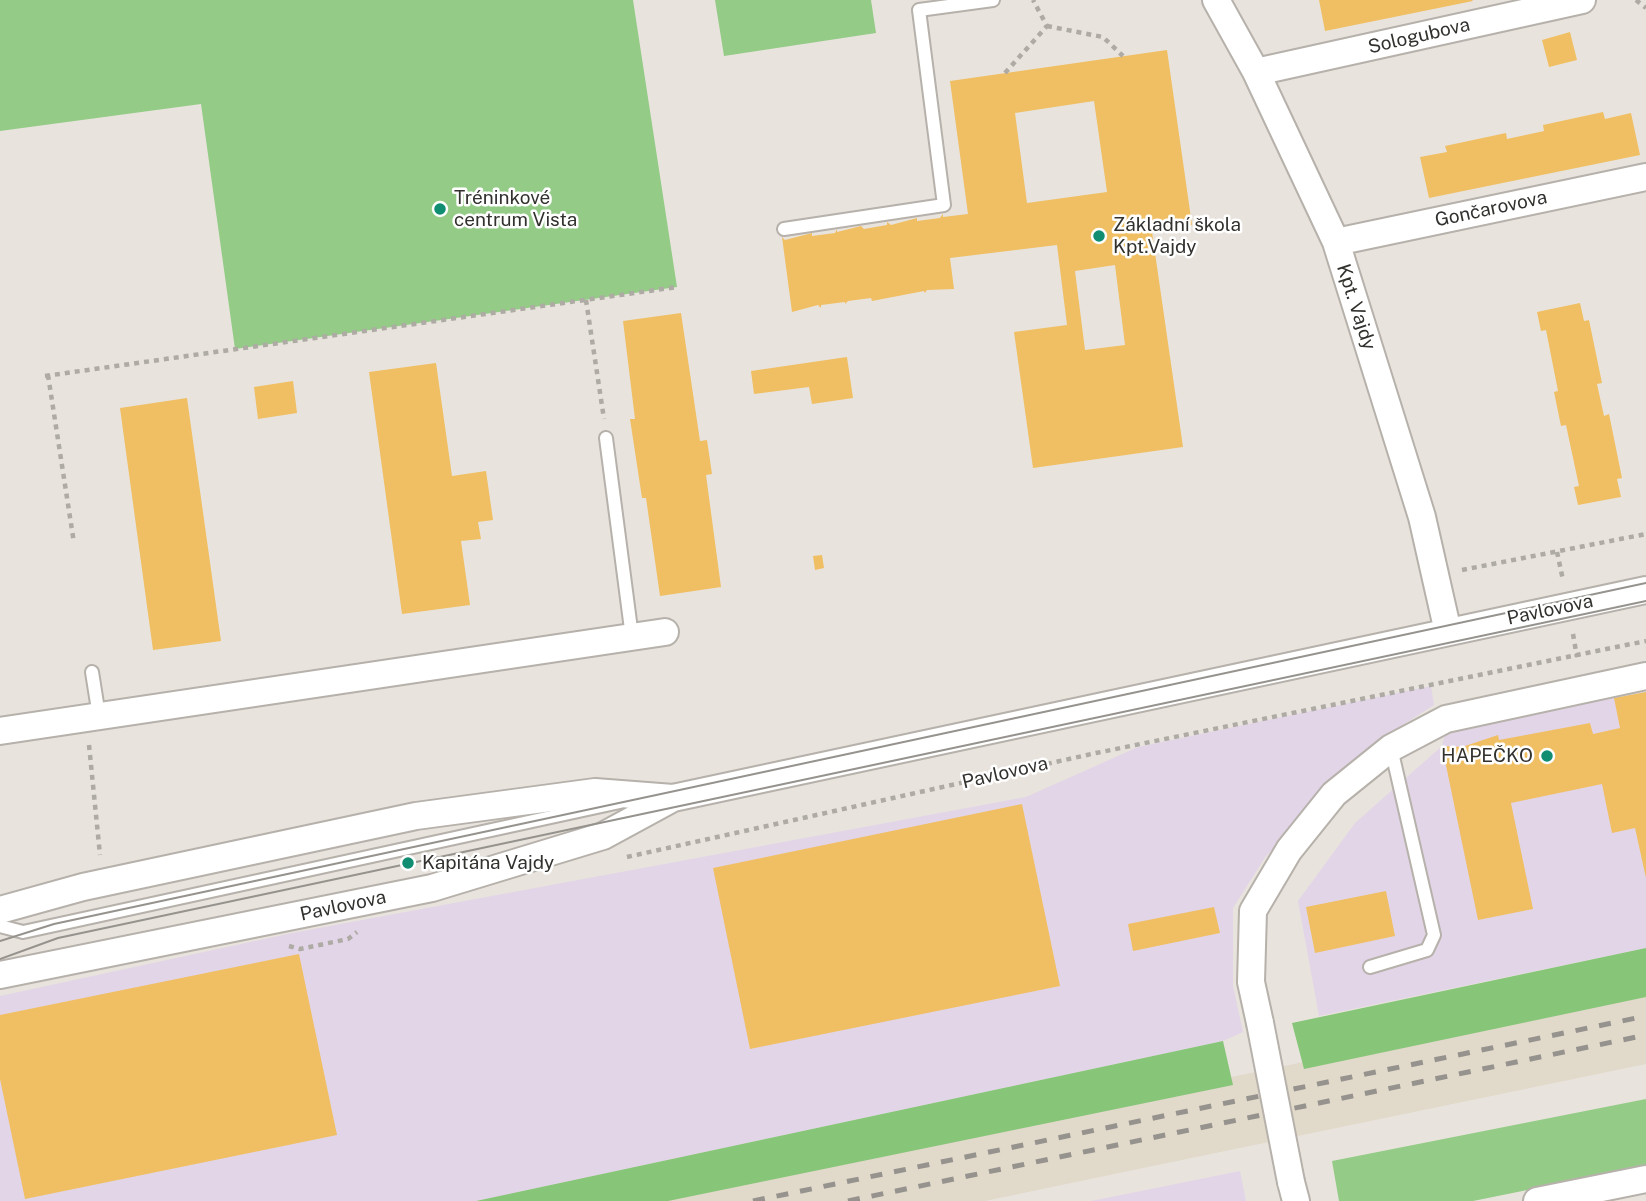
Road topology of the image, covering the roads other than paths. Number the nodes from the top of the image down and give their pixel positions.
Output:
1 (993, 0) edge
2 (1216, 0) edge
3 (1582, 0) edge
4 (1256, 72) junction
5 (1646, 177) edge
6 (784, 229) dead end
7 (1336, 242) junction
8 (606, 438) road end
9 (1646, 590) edge
10 (665, 632) dead end
11 (1448, 632) junction
12 (632, 637) junction
13 (92, 673) dead end
14 (1646, 676) edge
15 (93, 717) junction
16 (0, 731) edge
17 (1391, 748) junction
18 (660, 797) junction
19 (0, 910) edge
20 (0, 926) edge
21 (1370, 967) dead end
22 (0, 975) edge
23 (1646, 1180) edge
24 (1293, 1191) edge
25 (1537, 1201) edge

1 - 6 lane
2 - 4 street, Kpt. Vajdy
3 - 4 street, Sologubova
4 - 7 street, Kpt. Vajdy
5 - 7 street, Gončarovova
7 - 11 street, Kpt. Vajdy
8 - 12 lane
9 - 11 street, Pavlovova
10 - 12 street
11 - 18 street, Pavlovova
12 - 15 street
13 - 15 lane
14 - 17 street
15 - 16 street
17 - 21 lane
17 - 24 street, bridge
18 - 19 street, Pavlovova
18 - 20 lane
18 - 22 street, Pavlovova
23 - 25 street

